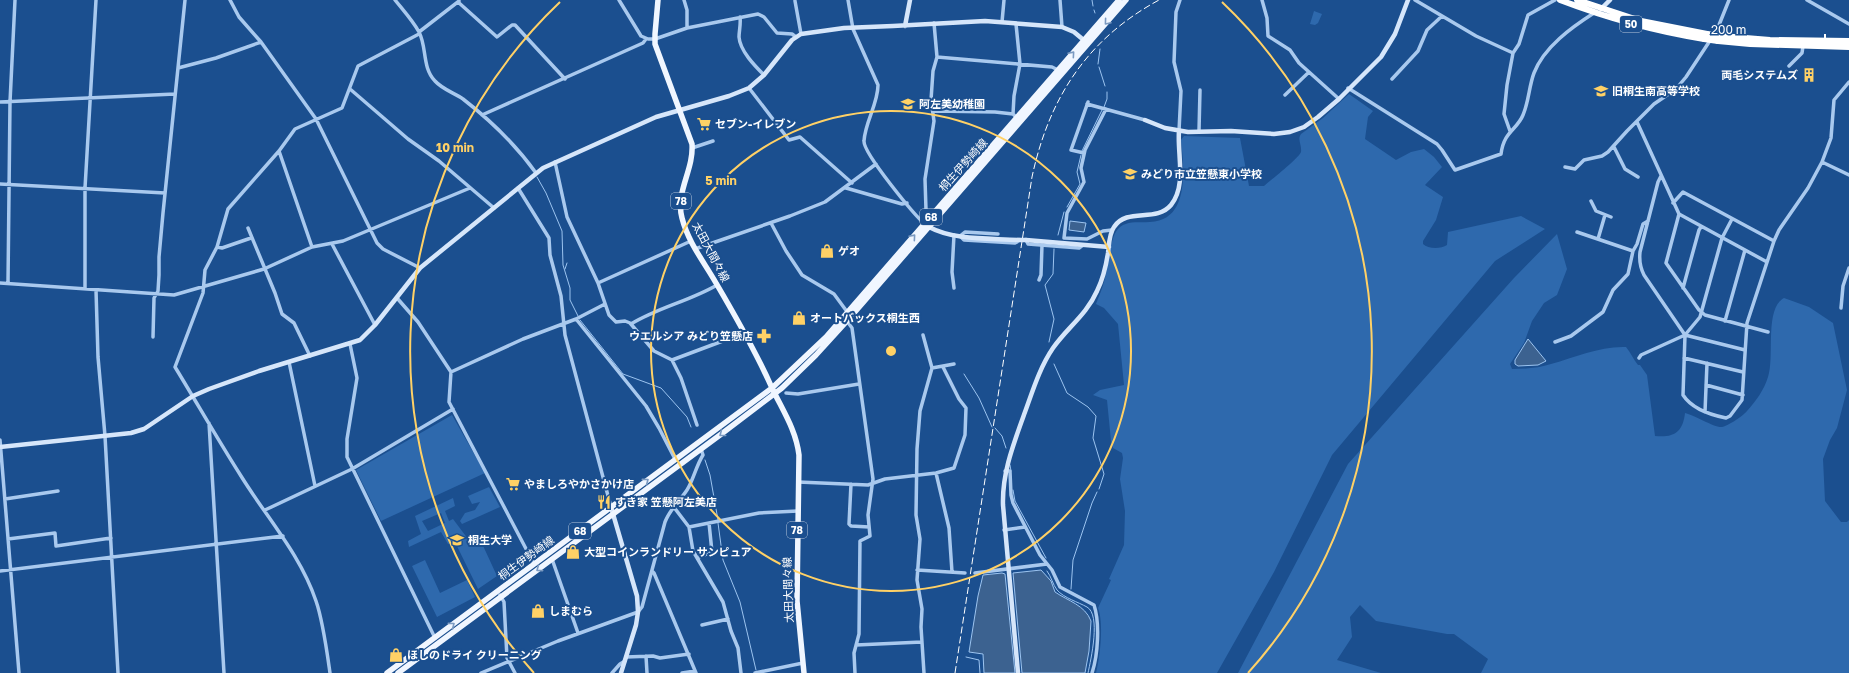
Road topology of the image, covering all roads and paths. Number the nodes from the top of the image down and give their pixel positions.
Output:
1 (15, 0) edge
2 (96, 0) edge
3 (185, 0) edge
4 (230, 0) edge
5 (395, 0) edge
6 (620, 0) edge
7 (658, 0) edge
8 (684, 0) edge
9 (848, 0) edge
10 (910, 0) edge
11 (1004, 0) edge
12 (1060, 0) edge
13 (1118, 0) edge
14 (1126, 0) edge
15 (1180, 0) edge
16 (1262, 0) edge
17 (1408, 0) edge
18 (1415, 0) edge
19 (1555, 0) edge
20 (1560, 0) edge
21 (1577, 0) edge
22 (1610, 0) edge
23 (1729, 0) edge
24 (1807, 0) edge
25 (459, 1) edge
26 (796, 1) dead end
27 (1601, 9) junction
28 (1594, 12) junction
29 (1442, 16) junction
30 (740, 18) junction
31 (1002, 22) junction
32 (934, 23) junction
33 (1016, 24) junction
34 (1849, 24) edge
35 (906, 26) junction
36 (853, 27) junction
37 (1062, 27) junction
38 (686, 28) junction
39 (419, 33) junction
40 (801, 34) junction
41 (1705, 36) junction
42 (796, 37) junction
43 (1720, 38) junction
44 (646, 39) junction
45 (655, 39) junction
46 (1849, 41) edge
47 (261, 42) junction
48 (1086, 42) junction
49 (1803, 46) junction
50 (1849, 47) edge
51 (1513, 53) junction
52 (937, 57) junction
53 (1020, 64) junction
54 (1789, 66) dead end
55 (178, 68) junction
56 (1058, 70) junction
57 (1309, 72) junction
58 (764, 75) junction
59 (565, 79) junction
60 (1392, 79) dead end
61 (1849, 82) edge
62 (748, 88) junction
63 (1348, 88) junction
64 (350, 89) junction
65 (1200, 90) dead end
66 (175, 94) junction
67 (1285, 95) dead end
68 (90, 98) junction
69 (1338, 99) junction
70 (0, 102) edge
71 (10, 102) junction
72 (680, 109) junction
73 (1106, 109) junction
74 (934, 111) junction
75 (482, 115) junction
76 (1015, 116) junction
77 (316, 119) junction
78 (1145, 120) joint
79 (1637, 122) junction
80 (1180, 131) junction
81 (1199, 131) junction
82 (1510, 131) junction
83 (713, 141) dead end
84 (1614, 147) junction
85 (692, 148) junction
86 (279, 151) junction
87 (1084, 153) junction
88 (555, 162) junction
89 (1822, 162) junction
90 (876, 164) junction
91 (1564, 167) dead end
92 (536, 173) junction
93 (1849, 175) edge
94 (1661, 176) junction
95 (1638, 177) dead end
96 (852, 183) junction
97 (0, 184) edge
98 (10, 184) junction
99 (85, 188) junction
100 (470, 188) junction
101 (518, 188) junction
102 (846, 188) junction
103 (165, 193) junction
104 (1591, 201) dead end
105 (907, 203) junction
106 (1673, 203) junction
107 (494, 208) junction
108 (926, 210) dead end
109 (1679, 214) junction
110 (1605, 215) junction
111 (1611, 217) dead end
112 (1732, 219) junction
113 (1648, 222) junction
114 (771, 223) junction
115 (927, 225) junction
116 (1701, 227) junction
117 (248, 228) dead end
118 (370, 228) junction
119 (1112, 230) junction
120 (1576, 232) dead end
121 (954, 234) junction
122 (998, 234) dead end
123 (960, 236) junction
124 (252, 238) junction
125 (1722, 238) junction
126 (1598, 239) junction
127 (691, 241) junction
128 (1027, 241) junction
129 (1774, 241) junction
130 (332, 244) junction
131 (1083, 244) junction
132 (1042, 245) junction
133 (217, 247) junction
134 (312, 247) junction
135 (1109, 247) junction
136 (695, 249) junction
137 (1745, 250) junction
138 (1633, 251) junction
139 (1767, 262) junction
140 (420, 268) junction
141 (1849, 268) edge
142 (264, 269) junction
143 (1039, 280) dead end
144 (0, 283) edge
145 (8, 283) junction
146 (598, 283) junction
147 (717, 285) junction
148 (203, 286) junction
149 (954, 288) dead end
150 (1683, 288) junction
151 (85, 289) junction
152 (96, 290) junction
153 (156, 294) junction
154 (397, 298) junction
155 (605, 304) junction
156 (1841, 308) dead end
157 (848, 313) junction
158 (1702, 313) junction
159 (576, 320) junction
160 (847, 321) junction
161 (1725, 321) junction
162 (564, 323) junction
163 (631, 324) junction
164 (375, 326) junction
165 (1746, 327) junction
166 (1768, 332) dead end
167 (744, 333) junction
168 (923, 335) dead end
169 (1685, 335) junction
170 (153, 337) dead end
171 (1555, 342) dead end
172 (350, 344) junction
173 (1745, 350) junction
174 (310, 356) junction
175 (1639, 358) dead end
176 (1684, 358) junction
177 (672, 360) junction
178 (289, 362) junction
179 (1707, 363) junction
180 (954, 364) dead end
181 (943, 367) junction
182 (932, 368) junction
183 (451, 372) junction
184 (1743, 372) junction
185 (859, 384) junction
186 (1706, 386) junction
187 (773, 390) junction
188 (786, 394) dead end
189 (1743, 395) junction
190 (193, 396) junction
191 (454, 409) junction
192 (1704, 412) junction
193 (209, 422) junction
194 (697, 425) dead end
195 (105, 436) junction
196 (0, 440) edge
197 (0, 447) edge
198 (701, 449) junction
199 (675, 459) junction
200 (352, 469) junction
201 (1005, 471) junction
202 (936, 474) junction
203 (917, 476) junction
204 (798, 482) junction
205 (851, 484) junction
206 (872, 484) junction
207 (316, 486) junction
208 (58, 491) dead end
209 (5, 499) junction
210 (673, 506) junction
211 (611, 508) junction
212 (265, 510) junction
213 (798, 511) junction
214 (613, 514) junction
215 (709, 523) junction
216 (689, 527) junction
217 (869, 527) junction
218 (1025, 527) junction
219 (1004, 530) junction
220 (283, 536) junction
221 (111, 538) junction
222 (8, 539) junction
223 (216, 545) junction
224 (112, 558) junction
225 (697, 558) junction
226 (552, 559) junction
227 (534, 564) junction
228 (1048, 564) junction
229 (10, 570) junction
230 (917, 570) junction
231 (1008, 570) junction
232 (0, 571) edge
233 (652, 571) junction
234 (952, 572) junction
235 (965, 572) dead end
236 (976, 573) dead end
237 (498, 591) junction
238 (501, 597) junction
239 (638, 612) junction
240 (728, 619) junction
241 (702, 626) dead end
242 (578, 633) junction
243 (435, 638) junction
244 (922, 642) junction
245 (856, 645) junction
246 (688, 654) junction
247 (646, 656) junction
248 (626, 659) junction
249 (508, 662) junction
250 (803, 663) junction
251 (696, 672) edge
252 (19, 673) edge
253 (118, 673) edge
254 (224, 673) edge
255 (330, 673) edge
256 (387, 673) edge
257 (398, 673) edge
258 (481, 673) edge
259 (515, 673) edge
260 (612, 673) edge
261 (621, 673) edge
262 (647, 673) edge
263 (682, 673) edge
264 (741, 673) edge
265 (755, 673) edge
266 (804, 673) edge
267 (855, 673) edge
268 (924, 673) edge
269 (1018, 673) edge
270 (1092, 673) edge

1 - 71 street
2 - 68 street
3 - 55 street
4 - 47 street
5 - 39 street
6 - 44 street
7 - 45 main road, 太田大間々線 / 78
8 - 38 street
9 - 36 street
10 - 35 street
11 - 31 street
12 - 37 street
13 - 48 main road, 68
14 -> 48 main road, 68
15 - 80 street
16 - 57 street
17 - 63 street
18 - 29 street
19 - 51 street
20 - 28 highway, 50
21 - 27 highway, 50
22 - 27 street
23 - 79 street
24 - 34 street
25 - 39 street
25 - 59 street
26 - 40 street
27 - 28 street
27 - 41 highway, 50
28 - 41 highway, 50
28 - 82 street
29 - 51 street
29 - 60 street
30 - 38 street
30 - 42 street
30 - 58 street
31 - 32 street
31 - 33 street
32 - 35 street
32 - 52 street
33 - 37 street
33 - 53 street
35 - 36 street
36 - 40 street
36 - 90 street
37 - 48 street
38 - 45 street
39 - 64 street
39 - 75 street
40 - 42 street
41 - 43 highway, 50, bridge
42 - 58 street
43 - 46 highway, 50
43 - 49 highway, 50
44 - 45 street
44 - 59 street
45 - 72 main road, 太田大間々線 / 78
47 - 55 street
47 - 77 street
56 -> 48 main road, 桐生伊勢崎線 / 68
48 - 115 main road, 桐生伊勢崎線 / 68
49 - 50 highway, 50
49 - 54 street
51 - 82 street
52 - 53 street
52 - 74 street
53 - 56 street
53 - 76 street
55 - 66 street
56 - 76 main road, 桐生伊勢崎線 / 68
57 - 67 street
57 - 69 street
58 - 62 street
59 - 75 street
61 - 89 street
62 - 72 street
62 - 96 street
63 - 69 street
63 - 82 street
64 - 77 street
64 - 100 street
65 - 81 street
66 - 68 street
66 - 103 street
68 - 71 street
68 - 99 street
69 - 81 street
70 - 71 street
71 - 98 street
72 - 85 main road, 太田大間々線 / 78
72 - 88 street
73 - 78 street
73 - 87 street
73 - 87 street
74 - 76 street
74 - 108 street
75 - 92 street
76 - 115 main road, 桐生伊勢崎線 / 68
77 - 86 street
77 - 118 street
78 - 80 street
79 - 84 street
79 - 94 street
80 - 81 street
80 - 119 street
83 - 85 street
84 - 91 street
84 - 95 street
85 - 127 main road, 太田大間々線 / 78
86 - 133 street
86 - 134 street
87 - 119 street
88 - 92 street
88 - 146 street
89 - 93 street
89 - 129 street
90 - 96 street
90 - 105 street
92 - 101 street
94 - 106 street
94 - 113 street
96 - 102 street
97 - 98 street
98 - 99 street
98 - 145 street
99 - 103 street
99 - 151 street
100 - 107 street
100 - 118 street
101 - 107 street
101 - 162 street
102 - 105 street
102 - 114 street
103 - 153 street
104 - 110 street
105 - 115 street
106 - 109 street
106 - 112 street
107 - 140 street
109 - 116 street
109 - 150 street
110 - 111 street
110 - 126 street
112 - 125 street
112 - 129 street
113 - 138 street
113 - 169 street
114 - 136 street
114 - 157 street
115 - 121 street
157 -> 115 main road, 桐生伊勢崎線 / 68
115 - 160 main road, 桐生伊勢崎線 / 68
116 - 125 street
116 - 150 street
117 - 124 street
118 - 130 street
118 - 140 street
119 - 135 street
120 - 126 street
121 - 123 street
121 - 149 street
122 - 123 street
123 - 128 street, bridge
124 - 133 street
124 - 142 street
125 - 137 street
125 - 158 street
126 - 138 street
127 - 136 main road, 太田大間々線 / 78
127 - 146 street
128 - 131 street
128 - 132 street
129 - 139 street
130 - 134 street
130 - 164 street
131 - 132 street
131 - 135 street
132 - 143 street
133 - 148 street
134 - 142 street
135 - 201 street
136 - 147 main road, 太田大間々線 / 78
137 - 139 street
137 - 161 street
138 - 171 street
139 - 165 street
140 - 154 street
141 - 156 street
142 - 148 street
142 - 174 street
144 - 145 street
145 - 151 street
146 - 155 street
147 - 163 street
147 - 167 main road, 太田大間々線 / 78
148 - 153 street
148 - 190 street
150 - 158 street
151 - 152 street
152 - 153 street
152 - 195 street
153 - 170 street
154 - 164 street
154 - 183 street
155 - 159 street
155 - 163 street
157 - 187 main road, 桐生伊勢崎線 / 68
158 - 161 street
158 - 169 street
159 - 162 street
159 - 199 street
160 - 185 street
160 - 187 main road, 桐生伊勢崎線 / 68
161 - 165 street
162 - 183 street
162 - 211 street
163 - 177 street
164 - 172 street
165 - 166 street
165 - 173 street
167 - 177 street
167 - 187 main road, 太田大間々線 / 78
168 - 182 street
169 - 173 street
169 - 175 street
169 - 176 street
172 - 174 street
172 - 200 street
173 - 184 street
174 - 178 street
176 - 179 street
176 - 192 street
177 - 194 street
178 - 190 street
178 - 207 street
179 - 184 street
179 - 186 street
180 - 181 street
181 - 182 street
181 - 202 street
182 - 203 street
183 - 191 street
184 - 189 street
185 - 188 street
185 - 206 street
186 - 189 street
186 - 192 street
187 -> 198 main road, 桐生伊勢崎線 / 68
187 - 199 main road, 桐生伊勢崎線 / 68
187 - 204 main road, 太田大間々線 / 78
189 - 192 street
190 - 193 street
190 - 195 street
191 - 200 street
191 - 227 street
193 - 212 street
193 - 223 street
195 - 197 street
195 - 221 street
196 - 197 street
197 - 209 street
198 - 210 street
198 - 214 main road, 桐生伊勢崎線 / 68
211 -> 199 main road, 桐生伊勢崎線 / 68
200 - 207 street
200 - 243 street
201 - 218 street
201 - 219 street
202 - 203 street
202 - 234 street
203 - 206 street
203 - 230 street
204 - 205 street
204 - 213 main road, 太田大間々線 / 78
205 - 206 street
205 - 217 street
206 - 217 street
207 - 212 street
208 - 209 street
209 - 222 street
210 - 216 street
210 - 233 street
211 - 214 street
211 - 227 main road, 桐生伊勢崎線 / 68
212 - 220 street
213 - 215 street
213 - 250 main road, 太田大間々線 / 78
214 - 226 main road, 桐生伊勢崎線 / 68
214 - 239 street
215 - 216 street
215 - 225 street
216 - 225 street
217 - 245 street
218 - 219 street
218 - 228 street
219 - 231 street
220 - 223 street
220 - 255 street
221 - 222 street
221 - 224 street
222 - 229 street
223 - 224 street
223 - 254 street
224 - 229 street
224 - 253 street
225 - 240 street
226 -> 238 main road, 桐生伊勢崎線 / 68
226 - 242 street
227 - 237 main road, 桐生伊勢崎線 / 68
228 - 231 street
228 - 270 street
229 - 232 street
229 - 252 street
230 - 234 street
230 - 244 street
231 - 236 street
231 - 269 street
233 - 239 street
233 - 246 street
234 - 235 street
237 - 238 street
243 -> 237 main road, 桐生伊勢崎線 / 68
238 - 249 street
238 - 257 main road, 桐生伊勢崎線 / 68
239 - 242 street
239 - 248 street
240 - 241 street
240 - 264 street
242 - 249 street
243 - 256 main road, 桐生伊勢崎線 / 68
244 - 245 street
244 - 268 street
245 - 267 street
246 - 247 street
246 - 251 street
247 - 248 street
247 - 262 street
248 - 260 street
248 - 261 street
249 - 258 street
249 - 259 street
250 - 265 street
250 - 266 main road, 太田大間々線 / 78
251 - 263 street

